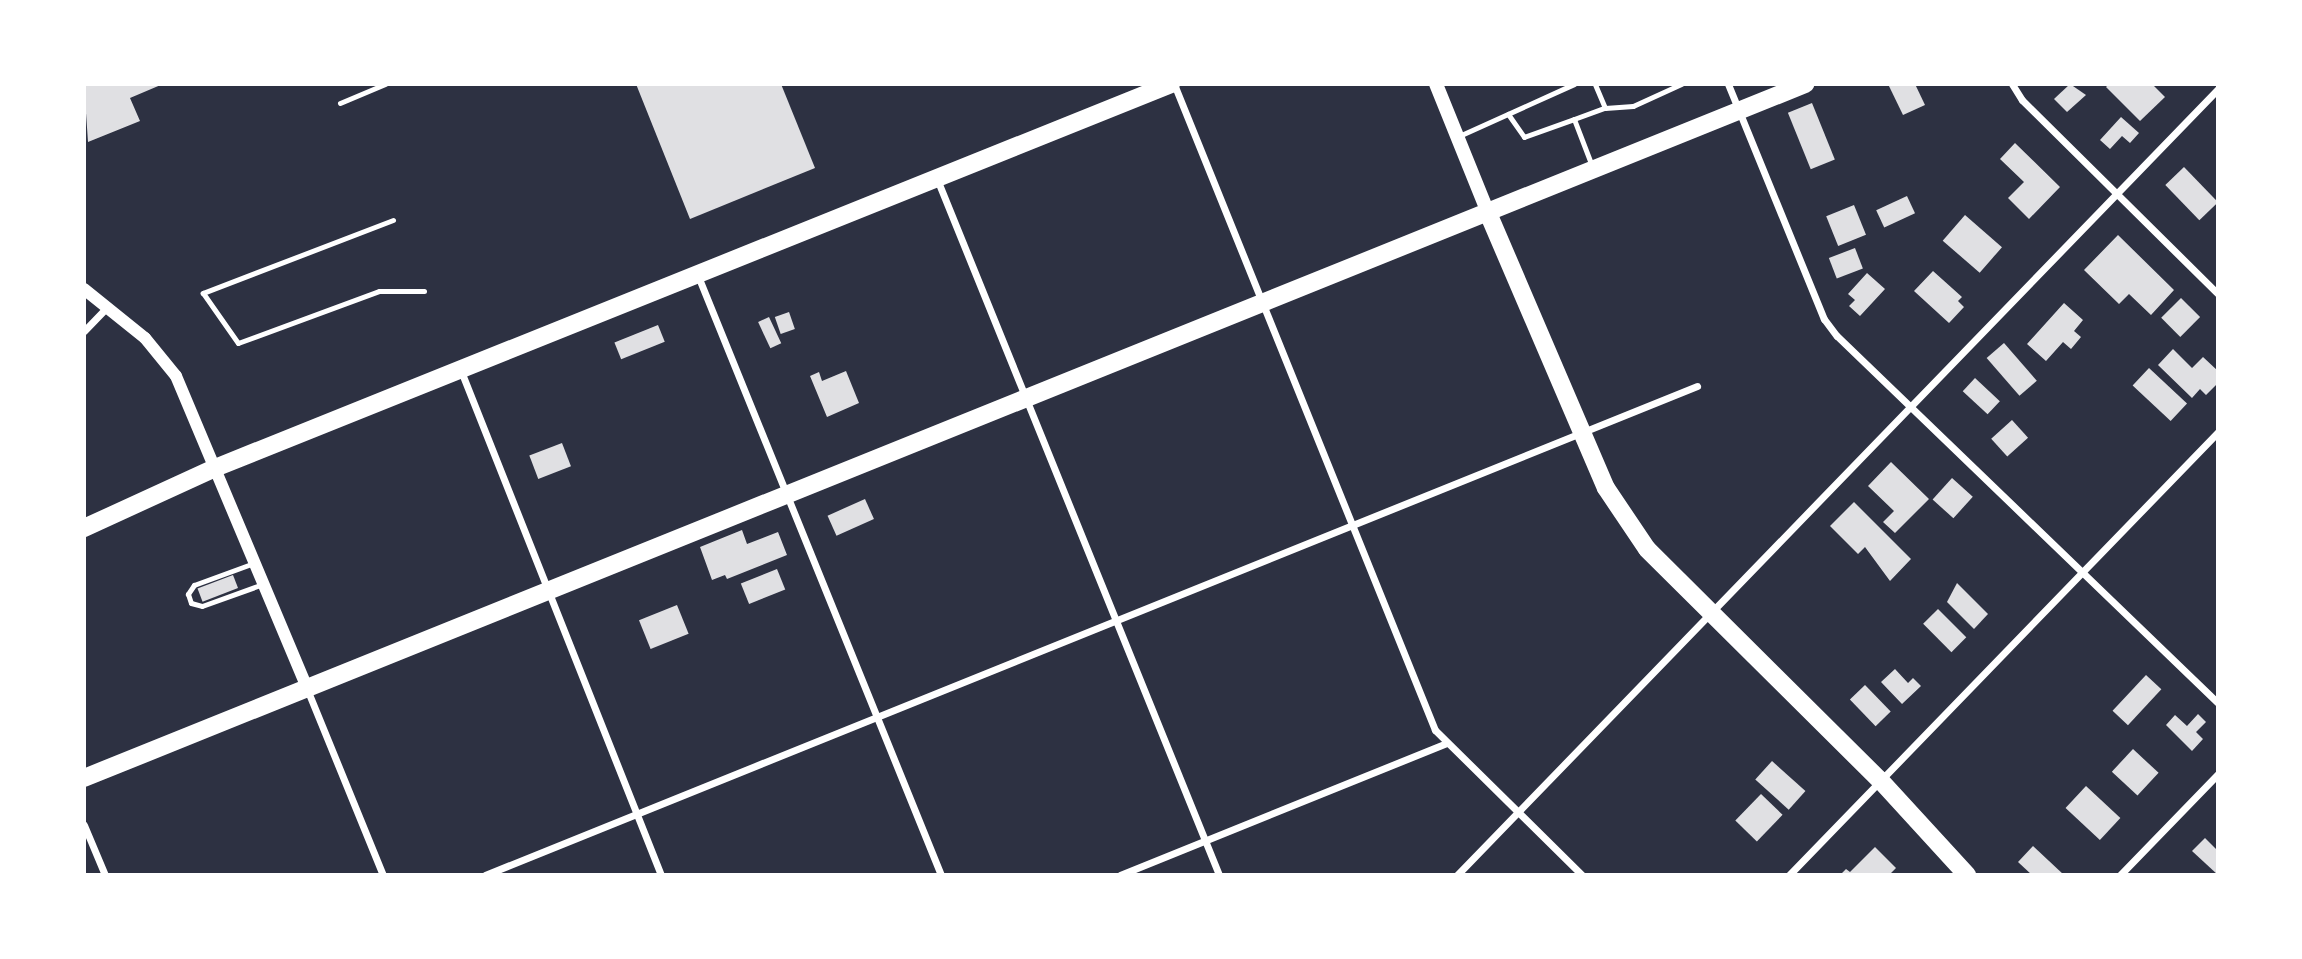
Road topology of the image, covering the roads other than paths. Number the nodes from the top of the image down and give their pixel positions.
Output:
1 (385, 84) edge
2 (1173, 84) edge
3 (1436, 84) edge
4 (1574, 84) edge
5 (1595, 84) edge
6 (1681, 84) edge
7 (1728, 84) edge
8 (1805, 84) edge
9 (2012, 84) edge
10 (2218, 89) edge
11 (340, 103) dead end
12 (1605, 108) junction
13 (1739, 111) junction
14 (1508, 114) junction
15 (1574, 119) junction
16 (1456, 138) junction
17 (1594, 170) junction
18 (937, 178) junction
19 (2118, 194) junction
20 (1488, 213) junction
21 (393, 220) dead end
22 (697, 276) junction
23 (84, 289) edge
24 (424, 291) dead end
25 (2218, 294) edge
26 (1262, 304) junction
27 (107, 307) junction
28 (84, 331) edge
29 (460, 371) junction
30 (1697, 386) dead end
31 (1025, 399) junction
32 (1911, 405) junction
33 (1580, 431) junction
34 (2218, 432) edge
35 (215, 468) junction
36 (786, 495) junction
37 (1353, 525) junction
38 (84, 528) edge
39 (254, 563) junction
40 (2082, 572) junction
41 (263, 584) junction
42 (546, 592) junction
43 (1710, 613) junction
44 (1116, 621) junction
45 (307, 688) junction
46 (2218, 703) edge
47 (876, 716) junction
48 (1447, 743) junction
49 (2218, 774) edge
50 (84, 778) edge
51 (1880, 780) junction
52 (637, 813) junction
53 (1517, 813) junction
54 (84, 825) edge
55 (1205, 842) junction
56 (105, 875) edge
57 (383, 875) edge
58 (485, 875) edge
59 (662, 875) edge
60 (941, 875) edge
61 (1120, 875) edge
62 (1219, 875) edge
63 (1457, 875) edge
64 (1581, 875) edge
65 (1788, 875) edge
66 (1967, 875) edge
67 (2120, 875) edge

1 - 11 lane
2 - 18 main road
2 - 26 street
3 - 16 main road
4 - 14 lane
5 - 12 lane
6 - 12 lane
7 - 13 street
8 - 13 main road
9 - 19 street
10 - 19 street
12 - 15 lane
13 - 17 main road
13 - 32 street
14 - 15 lane
14 - 16 lane
15 - 17 lane
16 - 20 main road
17 - 20 main road
18 - 22 main road
18 - 31 street
19 - 25 street
19 - 32 street
20 - 26 main road
20 - 33 main road
21 - 24 lane
22 - 29 main road
22 - 36 street
23 - 27 street
26 - 31 main road
26 - 37 street
27 - 28 street
27 - 35 street
29 - 35 main road
29 - 42 street
30 - 33 street
31 - 36 main road
31 - 44 street
32 - 40 street
32 - 43 street
33 - 37 street
33 - 43 main road
34 - 40 street
35 - 38 main road
35 - 39 street
36 - 42 main road
36 - 47 street
37 - 44 street
37 - 48 street
39 - 41 street
39 - 41 lane
40 - 46 street
40 - 51 street
41 - 45 street
42 - 45 main road
42 - 52 street
43 - 51 main road
43 - 53 street
44 - 47 street
44 - 55 street
45 - 50 main road
45 - 57 street
47 - 52 street
47 - 60 street
48 - 53 street
48 - 55 street
49 - 67 street
51 - 65 street
51 - 66 main road
52 - 58 street
52 - 59 street
53 - 63 street
53 - 64 street
54 - 56 street
55 - 61 street
55 - 62 street

